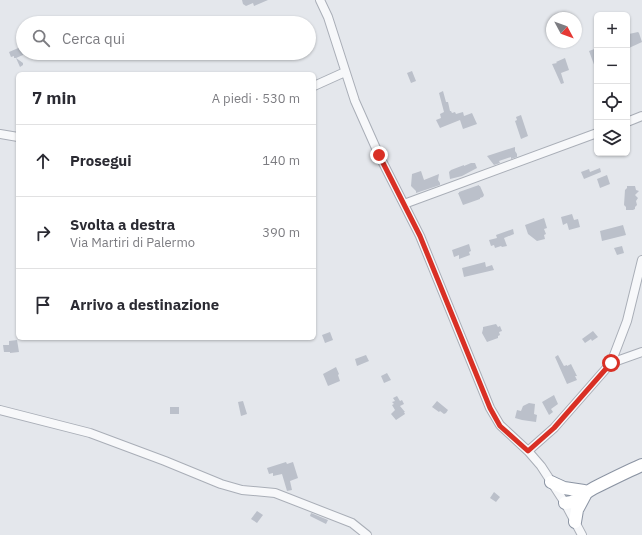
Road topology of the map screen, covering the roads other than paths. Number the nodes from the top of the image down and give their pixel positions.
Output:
1 (320, 0) edge
2 (345, 72) junction
3 (316, 85) edge
4 (642, 116) edge
5 (630, 121) edge
6 (0, 134) edge
7 (594, 134) edge
8 (16, 137) edge
9 (404, 204) junction
10 (642, 260) edge
11 (638, 290) edge
12 (642, 352) edge
13 (611, 363) junction
14 (0, 410) edge
15 (528, 451) junction
16 (642, 465) edge
17 (552, 482) junction
18 (588, 491) junction
19 (564, 503) junction
20 (575, 522) junction
21 (368, 535) edge
22 (582, 535) edge

1 - 2 street
2 - 3 street
2 - 9 street
4 - 5 street
6 - 8 street
7 - 9 street
9 - 15 street
10 - 11 street
11 - 13 street
12 - 13 street
13 - 15 street
14 - 21 street
15 - 17 street
16 - 18 highway
17 - 18 highway
17 - 19 street
18 - 19 highway
18 - 20 highway
19 - 20 street
20 - 22 street

